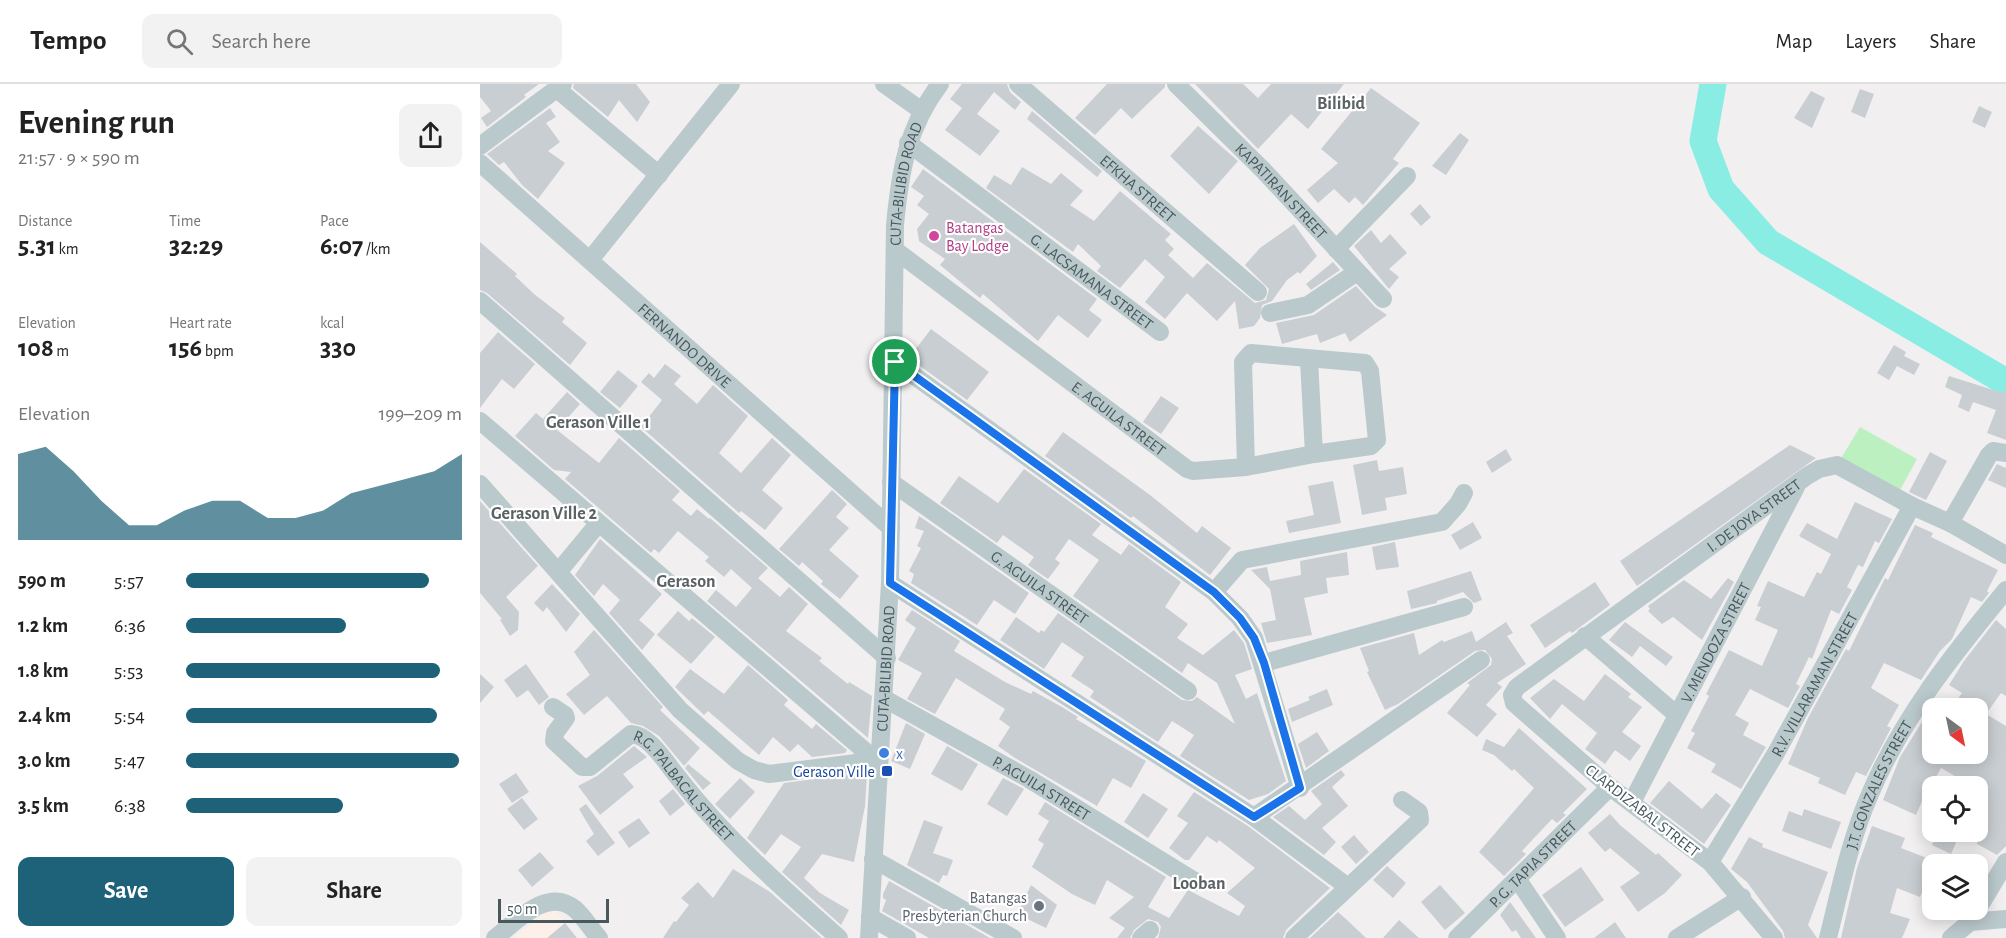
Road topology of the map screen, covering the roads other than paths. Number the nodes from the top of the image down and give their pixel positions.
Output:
1 (731, 84) edge
2 (884, 84) edge
3 (940, 84) edge
4 (1018, 84) edge
5 (1176, 84) edge
6 (560, 86) edge
7 (922, 111) junction
8 (908, 143) junction
9 (480, 146) edge
10 (480, 163) edge
11 (659, 175) junction
12 (1407, 176) dead end
13 (1336, 249) junction
14 (895, 250) junction
15 (591, 260) junction
16 (1357, 272) junction
17 (1258, 292) dead end
18 (1383, 299) dead end
19 (480, 301) edge
20 (1270, 314) dead end
21 (1160, 332) dead end
22 (1309, 360) junction
23 (895, 362) junction
24 (480, 421) edge
25 (2006, 453) edge
26 (1314, 454) junction
27 (1246, 467) junction
28 (891, 482) junction
29 (480, 484) edge
30 (1798, 484) junction
31 (1464, 492) dead end
32 (1912, 506) junction
33 (1950, 523) junction
34 (598, 524) junction
35 (891, 528) junction
36 (2006, 555) edge
37 (559, 572) junction
38 (890, 583) junction
39 (2006, 590) edge
40 (1214, 592) junction
41 (1464, 607) dead end
42 (1585, 636) junction
43 (887, 658) junction
44 (1481, 660) dead end
45 (1264, 663) junction
46 (1516, 687) joint
47 (1188, 691) dead end
48 (885, 699) junction
49 (553, 707) dead end
50 (1677, 715) junction
51 (873, 759) junction
52 (1300, 788) junction
53 (1610, 788) junction
54 (1402, 800) dead end
55 (1632, 802) junction
56 (1254, 817) junction
57 (873, 859) junction
58 (1710, 862) junction
59 (2006, 862) edge
60 (1518, 880) junction
61 (1196, 882) dead end
62 (1347, 887) junction
63 (1742, 897) junction
64 (870, 917) junction
65 (2006, 919) edge
66 (1970, 922) junction
67 (495, 938) edge
68 (599, 938) edge
69 (839, 938) edge
70 (869, 938) edge
71 (907, 938) edge
72 (1013, 938) edge
73 (1294, 938) edge
74 (1456, 938) edge
75 (1557, 938) edge
76 (1677, 938) edge
77 (1774, 938) edge
78 (1828, 938) edge
79 (1951, 938) edge

1 - 11 street
2 - 7 street
3 - 7 street, CUTA-BILIBID ROAD
4 - 17 street, EFKHA STREET
5 - 13 street, KAPATIRAN STREET
6 - 9 street
6 - 11 street
7 - 8 street, CUTA-BILIBID ROAD
8 - 14 street, CUTA-BILIBID ROAD
8 - 21 street, G. LACSAMANA STREET
10 - 15 street, FERNANDO DRIVE
11 - 15 street
12 - 13 street
13 - 16 street, KAPATIRAN STREET
14 - 23 street, CUTA-BILIBID ROAD
14 - 27 street, E. AGUILA STREET
15 - 35 street, FERNANDO DRIVE
16 - 18 street, KAPATIRAN STREET
16 - 20 street
19 - 43 street
22 - 26 street
22 - 26 street, E. AGUILA STREET
22 - 27 street
23 - 28 street, CUTA-BILIBID ROAD
23 - 40 street
24 - 34 street
25 - 33 street
26 - 27 street, E. AGUILA STREET
28 - 35 street, CUTA-BILIBID ROAD
28 - 47 street, G. AGUILA STREET
29 - 37 street
30 - 32 street, I. DE JOYA STREET
30 - 42 street, I. DE JOYA STREET
30 - 50 street, V. MENDOZA STREET
31 - 40 street
32 - 33 street, I. DE JOYA STREET
32 - 58 street, R.V. VILLARAMAN STREET
33 - 36 street, I. DE JOYA STREET
34 - 37 street
34 - 51 street
35 - 38 street, CUTA-BILIBID ROAD
37 - 51 street
38 - 43 street, CUTA-BILIBID ROAD
38 - 56 street
39 - 78 street, J.T. GONZALES STREET
40 - 45 street
41 - 45 street
42 - 46 street, I. DE JOYA STREET
42 - 50 street
43 - 48 street, CUTA-BILIBID ROAD
44 - 52 street
45 - 52 street
46 - 53 street, CLARDIZABAL STREET
48 - 51 street, CUTA-BILIBID ROAD
48 - 61 street, P. AGUILA STREET
49 - 69 street, R.G. PALBACAL STREET
50 - 55 street, V. MENDOZA STREET
51 - 57 street, CUTA-BILIBID ROAD
52 - 56 street
53 - 55 street, CLARDIZABAL STREET
53 - 60 street, P. G. TAPIA STREET
54 - 62 street
55 - 58 street, CLARDIZABAL STREET
56 - 62 street
57 - 64 street, CUTA-BILIBID ROAD
57 - 72 street
58 - 63 street, CLARDIZABAL STREET
59 - 66 street
60 - 74 street, P. G. TAPIA STREET
60 - 75 street
62 - 73 street
63 - 76 street
63 - 77 street, CLARDIZABAL STREET
64 - 70 street, CUTA-BILIBID ROAD
64 - 71 street
65 - 66 street
66 - 79 street
67 - 68 street

